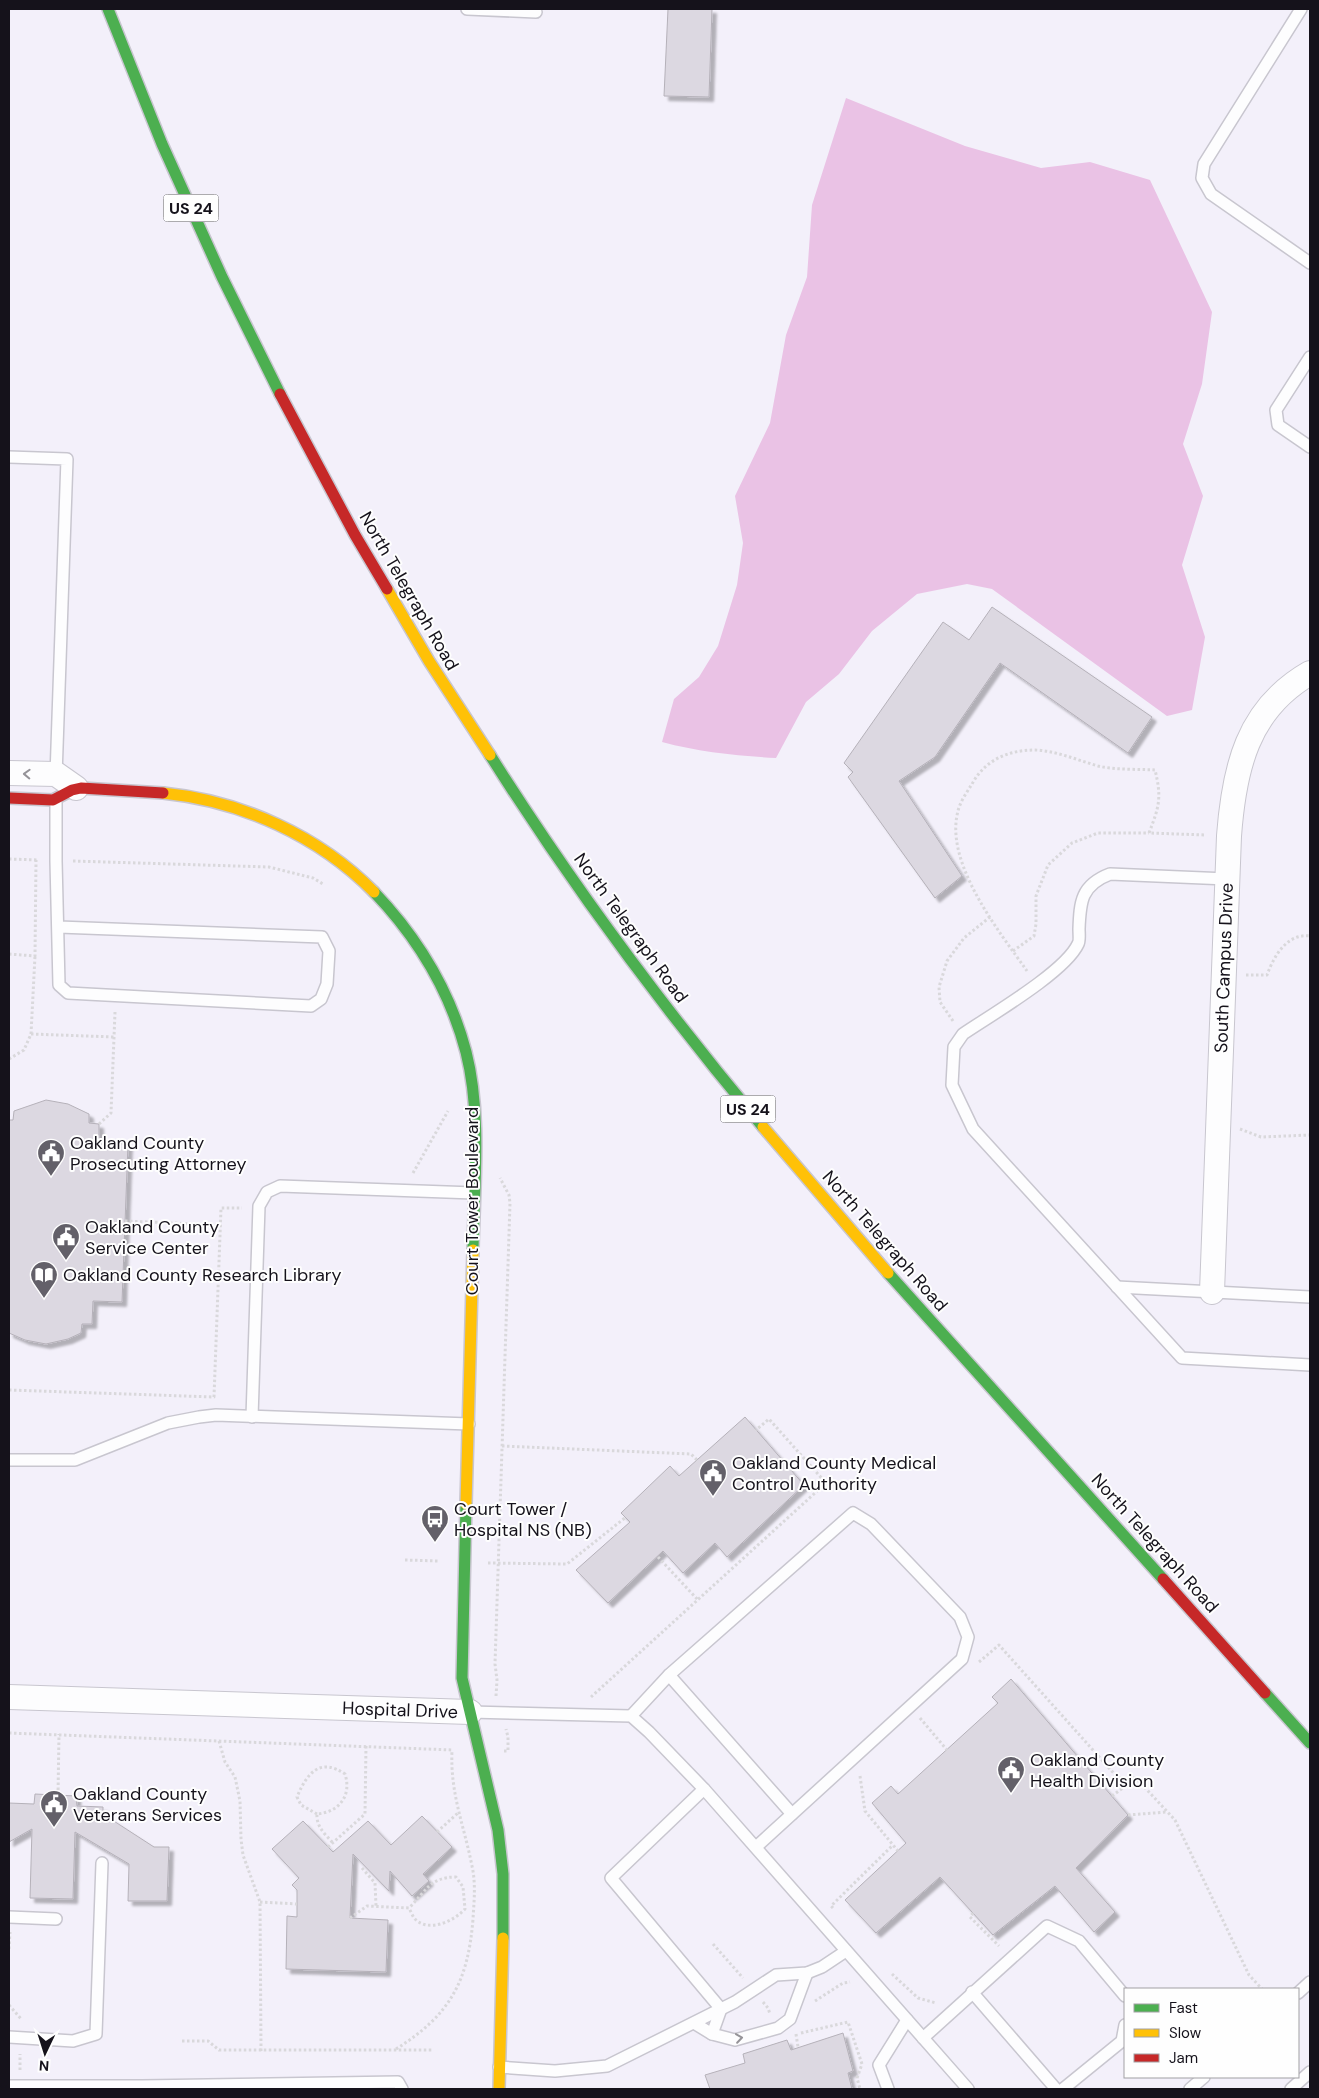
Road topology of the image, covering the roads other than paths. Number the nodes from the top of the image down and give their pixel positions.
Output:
1 (108, 9) edge
2 (467, 9) edge
3 (1301, 9) edge
4 (536, 12) dead end
5 (1310, 263) edge
6 (1310, 357) edge
7 (1310, 447) edge
8 (9, 457) edge
9 (1310, 673) edge
10 (9, 773) edge
11 (56, 774) junction
12 (66, 794) junction
13 (9, 798) edge
14 (1228, 879) junction
15 (59, 927) junction
16 (476, 1194) junction
17 (1117, 1287) junction
18 (1212, 1292) junction
19 (1310, 1297) edge
20 (1310, 1365) edge
21 (252, 1417) junction
22 (469, 1424) junction
23 (9, 1460) edge
24 (669, 1675) junction
25 (9, 1697) edge
26 (470, 1712) junction
27 (631, 1716) junction
28 (1310, 1742) edge
29 (704, 1790) junction
30 (792, 1814) junction
31 (756, 1847) junction
32 (102, 1864) dead end
33 (9, 1917) edge
34 (56, 1919) dead end
35 (846, 1951) junction
36 (807, 1974) junction
37 (1310, 1982) edge
38 (972, 1992) junction
39 (1299, 1992) edge
40 (1124, 1995) edge
41 (721, 2009) junction
42 (907, 2020) junction
43 (694, 2023) junction
44 (1124, 2031) edge
45 (712, 2034) junction
46 (9, 2037) edge
47 (923, 2038) junction
48 (500, 2067) junction
49 (1310, 2072) edge
50 (1203, 2078) edge
51 (9, 2086) edge
52 (142, 2088) edge
53 (402, 2089) edge
54 (498, 2089) edge
55 (888, 2089) edge
56 (968, 2089) edge
57 (1056, 2089) edge
58 (1063, 2089) edge
59 (1190, 2089) edge
60 (1291, 2089) edge

1 - 28 main road, North Telegraph Road / US 24
2 - 4 lane
3 - 5 lane
6 - 7 lane
8 - 11 lane
9 - 14 street, South Campus Drive
11 -> 10 street
11 - 12 street
12 - 13 main road, Court Tower Boulevard
12 - 15 lane
12 - 16 main road, Court Tower Boulevard
14 - 17 lane
14 - 18 street, South Campus Drive
15 - 15 lane
16 - 21 lane
16 - 22 main road, Court Tower Boulevard
17 - 18 lane
17 - 20 lane
18 - 19 lane
21 - 22 lane
21 - 23 lane
22 - 26 main road, Court Tower Boulevard
24 - 27 lane
24 - 30 lane
24 - 30 lane
25 - 26 street, Hospital Drive
26 - 27 lane
26 - 48 main road, Hospital Drive
27 - 29 lane
29 - 31 lane
29 - 41 lane
30 - 31 lane
31 - 35 lane
32 - 46 lane
33 - 34 lane
35 - 36 lane
35 - 42 lane
36 - 41 lane
45 -> 36 lane
37 - 39 lane
38 - 40 lane
38 - 47 lane
38 - 57 lane
41 - 43 lane
41 - 45 lane
42 - 47 lane
42 - 55 lane
43 - 45 lane
43 - 48 lane
44 - 58 lane
47 - 56 lane
48 - 54 main road, Hospital Drive
49 - 60 lane
50 - 59 lane
51 - 52 lane
52 - 53 lane

